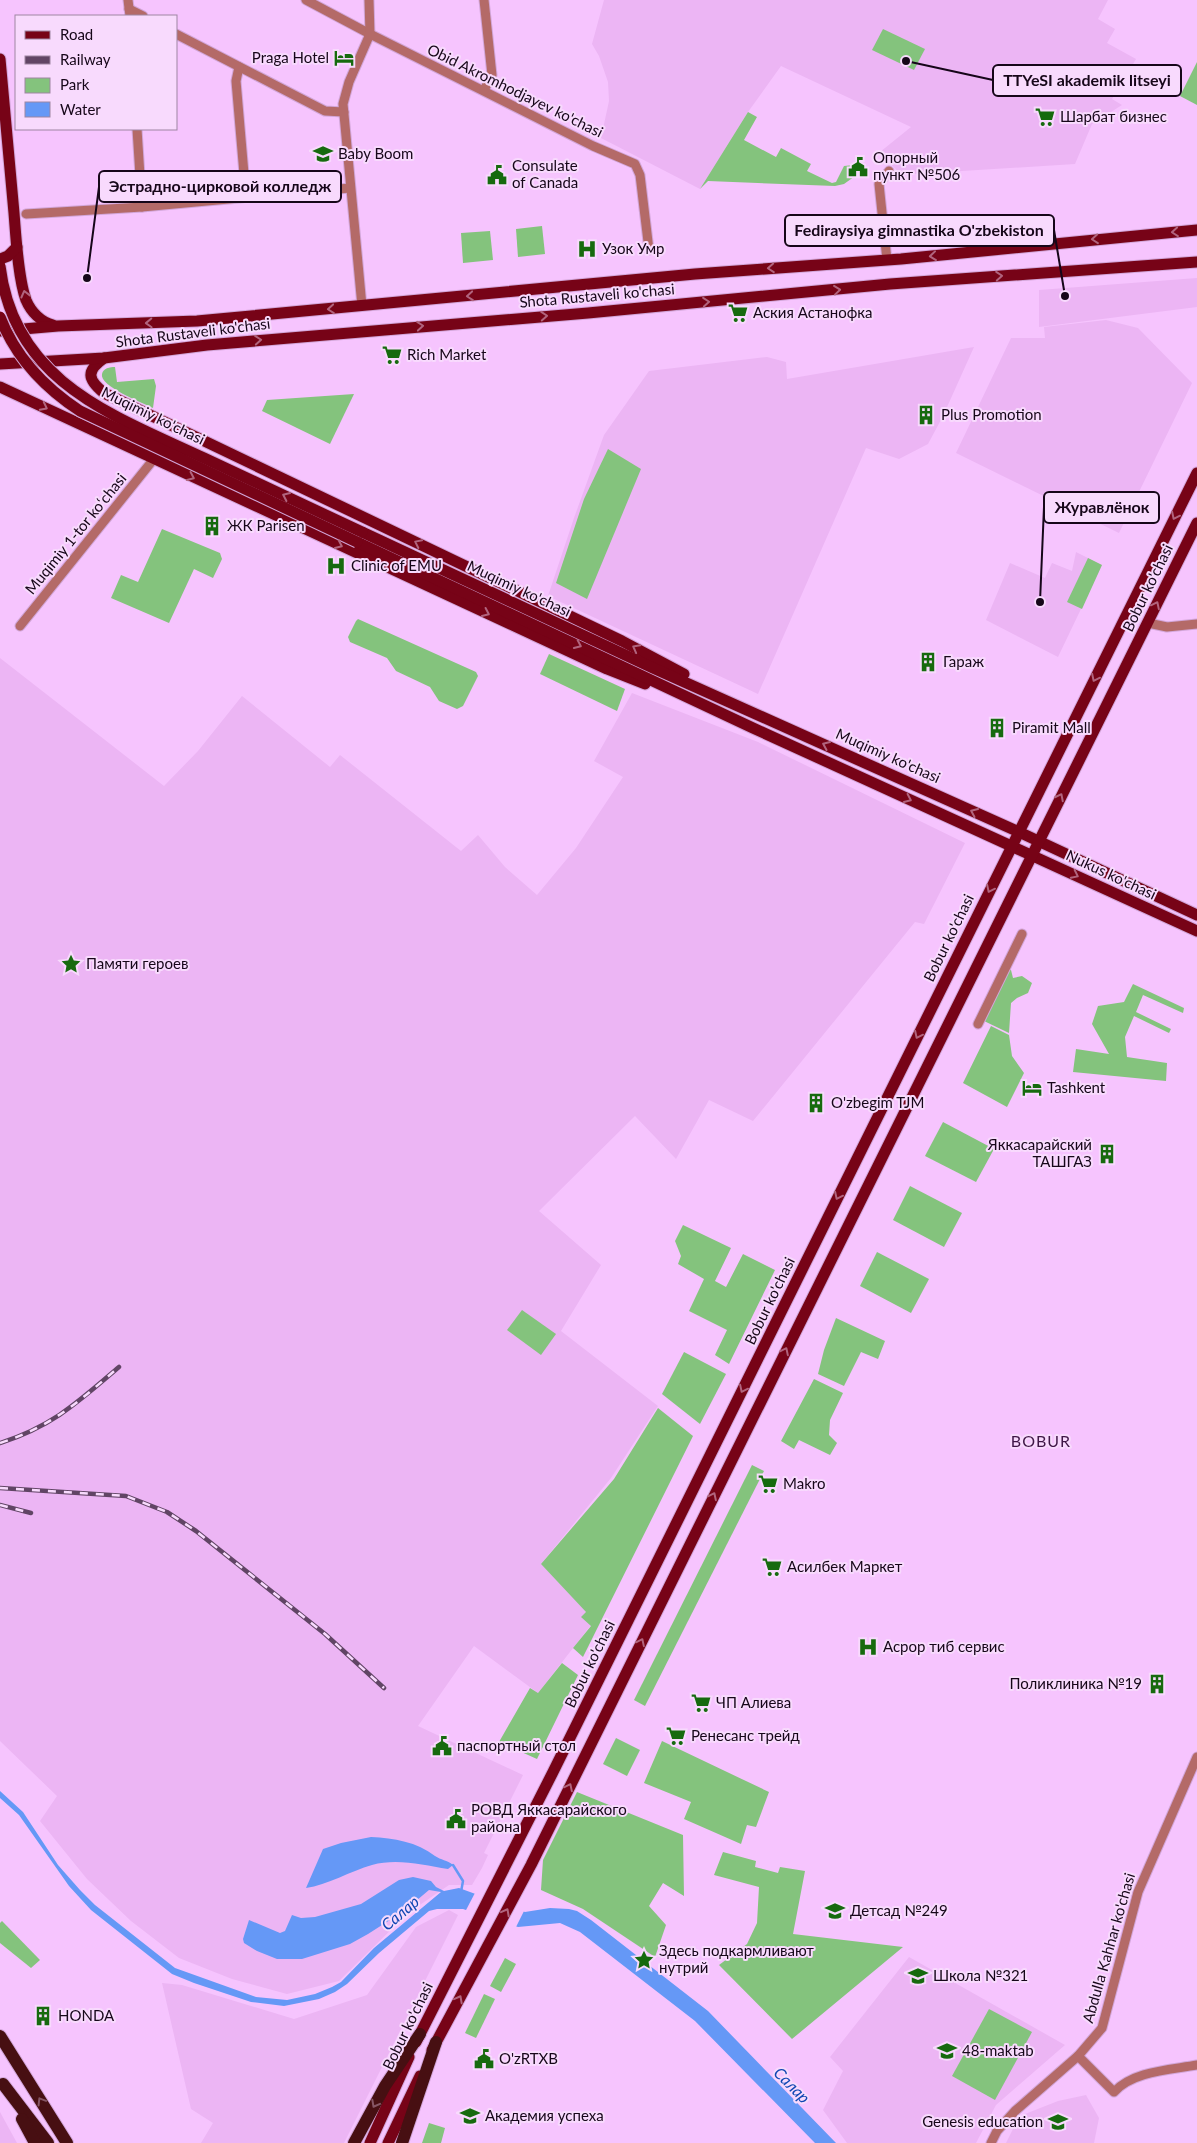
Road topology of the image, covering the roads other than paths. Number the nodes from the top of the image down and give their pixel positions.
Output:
1 (306, 0) edge
2 (369, 0) edge
3 (484, 0) edge
4 (129, 8) edge
5 (141, 15) edge
6 (370, 34) junction
7 (178, 35) edge
8 (0, 59) edge
9 (239, 67) junction
10 (484, 90) junction
11 (344, 112) junction
12 (137, 130) edge
13 (889, 171) dead end
14 (350, 188) junction
15 (246, 197) junction
16 (142, 207) junction
17 (26, 214) dead end
18 (1197, 230) edge
19 (17, 247) junction
20 (649, 250) dead end
21 (0, 259) edge
22 (887, 260) junction
23 (1197, 262) edge
24 (0, 266) edge
25 (362, 306) junction
26 (0, 317) edge
27 (58, 326) junction
28 (0, 331) edge
29 (104, 358) junction
30 (0, 364) edge
31 (0, 387) edge
32 (140, 411) junction
33 (124, 446) junction
34 (154, 460) junction
35 (1197, 473) edge
36 (1197, 523) edge
37 (360, 537) junction
38 (1148, 623) junction
39 (1197, 624) edge
40 (20, 626) dead end
41 (1108, 652) junction
42 (1128, 662) junction
43 (756, 713) junction
44 (753, 728) junction
45 (892, 775) junction
46 (885, 788) junction
47 (1019, 832) junction
48 (1038, 841) junction
49 (1012, 846) junction
50 (1031, 854) junction
51 (1197, 915) edge
52 (1197, 931) edge
53 (1022, 934) dead end
54 (978, 1024) dead end
55 (848, 1177) junction
56 (867, 1186) junction
57 (1197, 1757) edge
58 (512, 1855) junction
59 (531, 1865) junction
60 (420, 2034) junction
61 (0, 2036) edge
62 (436, 2042) junction
63 (1078, 2056) junction
64 (1197, 2065) edge
65 (1, 2082) edge
66 (35, 2143) edge
67 (48, 2143) edge
68 (67, 2143) edge
69 (354, 2143) edge
70 (370, 2143) edge
71 (388, 2143) edge
72 (402, 2143) edge
73 (991, 2143) edge

1 - 6 street, Obid Akromhodjayev ko'chasi
2 - 6 street
3 - 10 street
4 - 5 street
6 - 10 street, Obid Akromhodjayev ko'chasi
6 - 11 street
7 - 9 street
8 - 19 main road
9 - 11 street
9 - 15 street
10 - 20 street, Obid Akromhodjayev ko'chasi
11 - 14 street
12 - 16 street
13 - 22 street
14 - 15 street
14 - 25 street
15 - 16 street
16 - 17 street
18 -> 22 main road, Shota Rustaveli ko'chasi
19 - 21 main road
27 -> 19 main road
22 -> 25 main road, Shota Rustaveli ko'chasi
29 -> 23 main road, Shota Rustaveli ko'chasi
37 -> 24 main road, Muqimiy ko'chasi, bridge
25 -> 27 main road, Shota Rustaveli ko'chasi
26 - 37 main road, Muqimiy ko'chasi, bridge
27 - 28 main road, Shota Rustaveli ko'chasi
29 - 30 main road, Shota Rustaveli ko'chasi
29 - 32 main road
31 -> 33 main road
32 - 33 main road
43 -> 32 main road
33 - 34 main road
34 - 40 street, Muqimiy 1-tor koʻchasi
34 -> 44 main road
35 -> 41 main road, Bobur ko'chasi
38 -> 36 main road, Bobur ko'chasi
37 - 43 main road, Muqimiy ko'chasi
37 -> 44 main road, Muqimiy ko'chasi
38 - 39 street
38 - 42 main road, Bobur ko'chasi
41 - 42 main road
41 -> 47 main road, Bobur ko'chasi
48 -> 42 main road, Bobur ko'chasi
45 -> 43 main road, Muqimiy ko'chasi
44 - 46 main road, Muqimiy ko'chasi
45 - 46 main road
47 -> 45 main road, Muqimiy ko'chasi
46 -> 49 main road, Muqimiy ko'chasi
47 - 48 main road, Muqimiy ko'chasi
47 - 49 main road, Bobur ko'chasi
48 - 50 main road, Bobur ko'chasi
48 - 51 main road, Nukus ko'chasi
49 - 50 main road, Nukus ko'chasi
49 -> 55 main road, Bobur ko'chasi
50 -> 52 main road, Nukus ko'chasi
50 - 56 main road, Bobur ko'chasi
53 - 54 street
55 - 56 main road
55 -> 58 main road, Bobur ko'chasi
59 -> 56 main road, Bobur ko'chasi
57 - 63 street, Abdulla Kahhar ko'chasi
58 - 59 main road
58 - 60 main road, Bobur ko'chasi
62 -> 59 main road, Bobur ko'chasi
60 -> 69 highway
60 - 70 main road, Bobur ko'chasi
68 -> 61 highway
62 - 71 main road, Bobur ko'chasi
62 - 72 highway
63 - 64 street
63 - 73 street, Abdulla Kahhar ko'chasi
65 - 66 highway
65 - 67 highway

